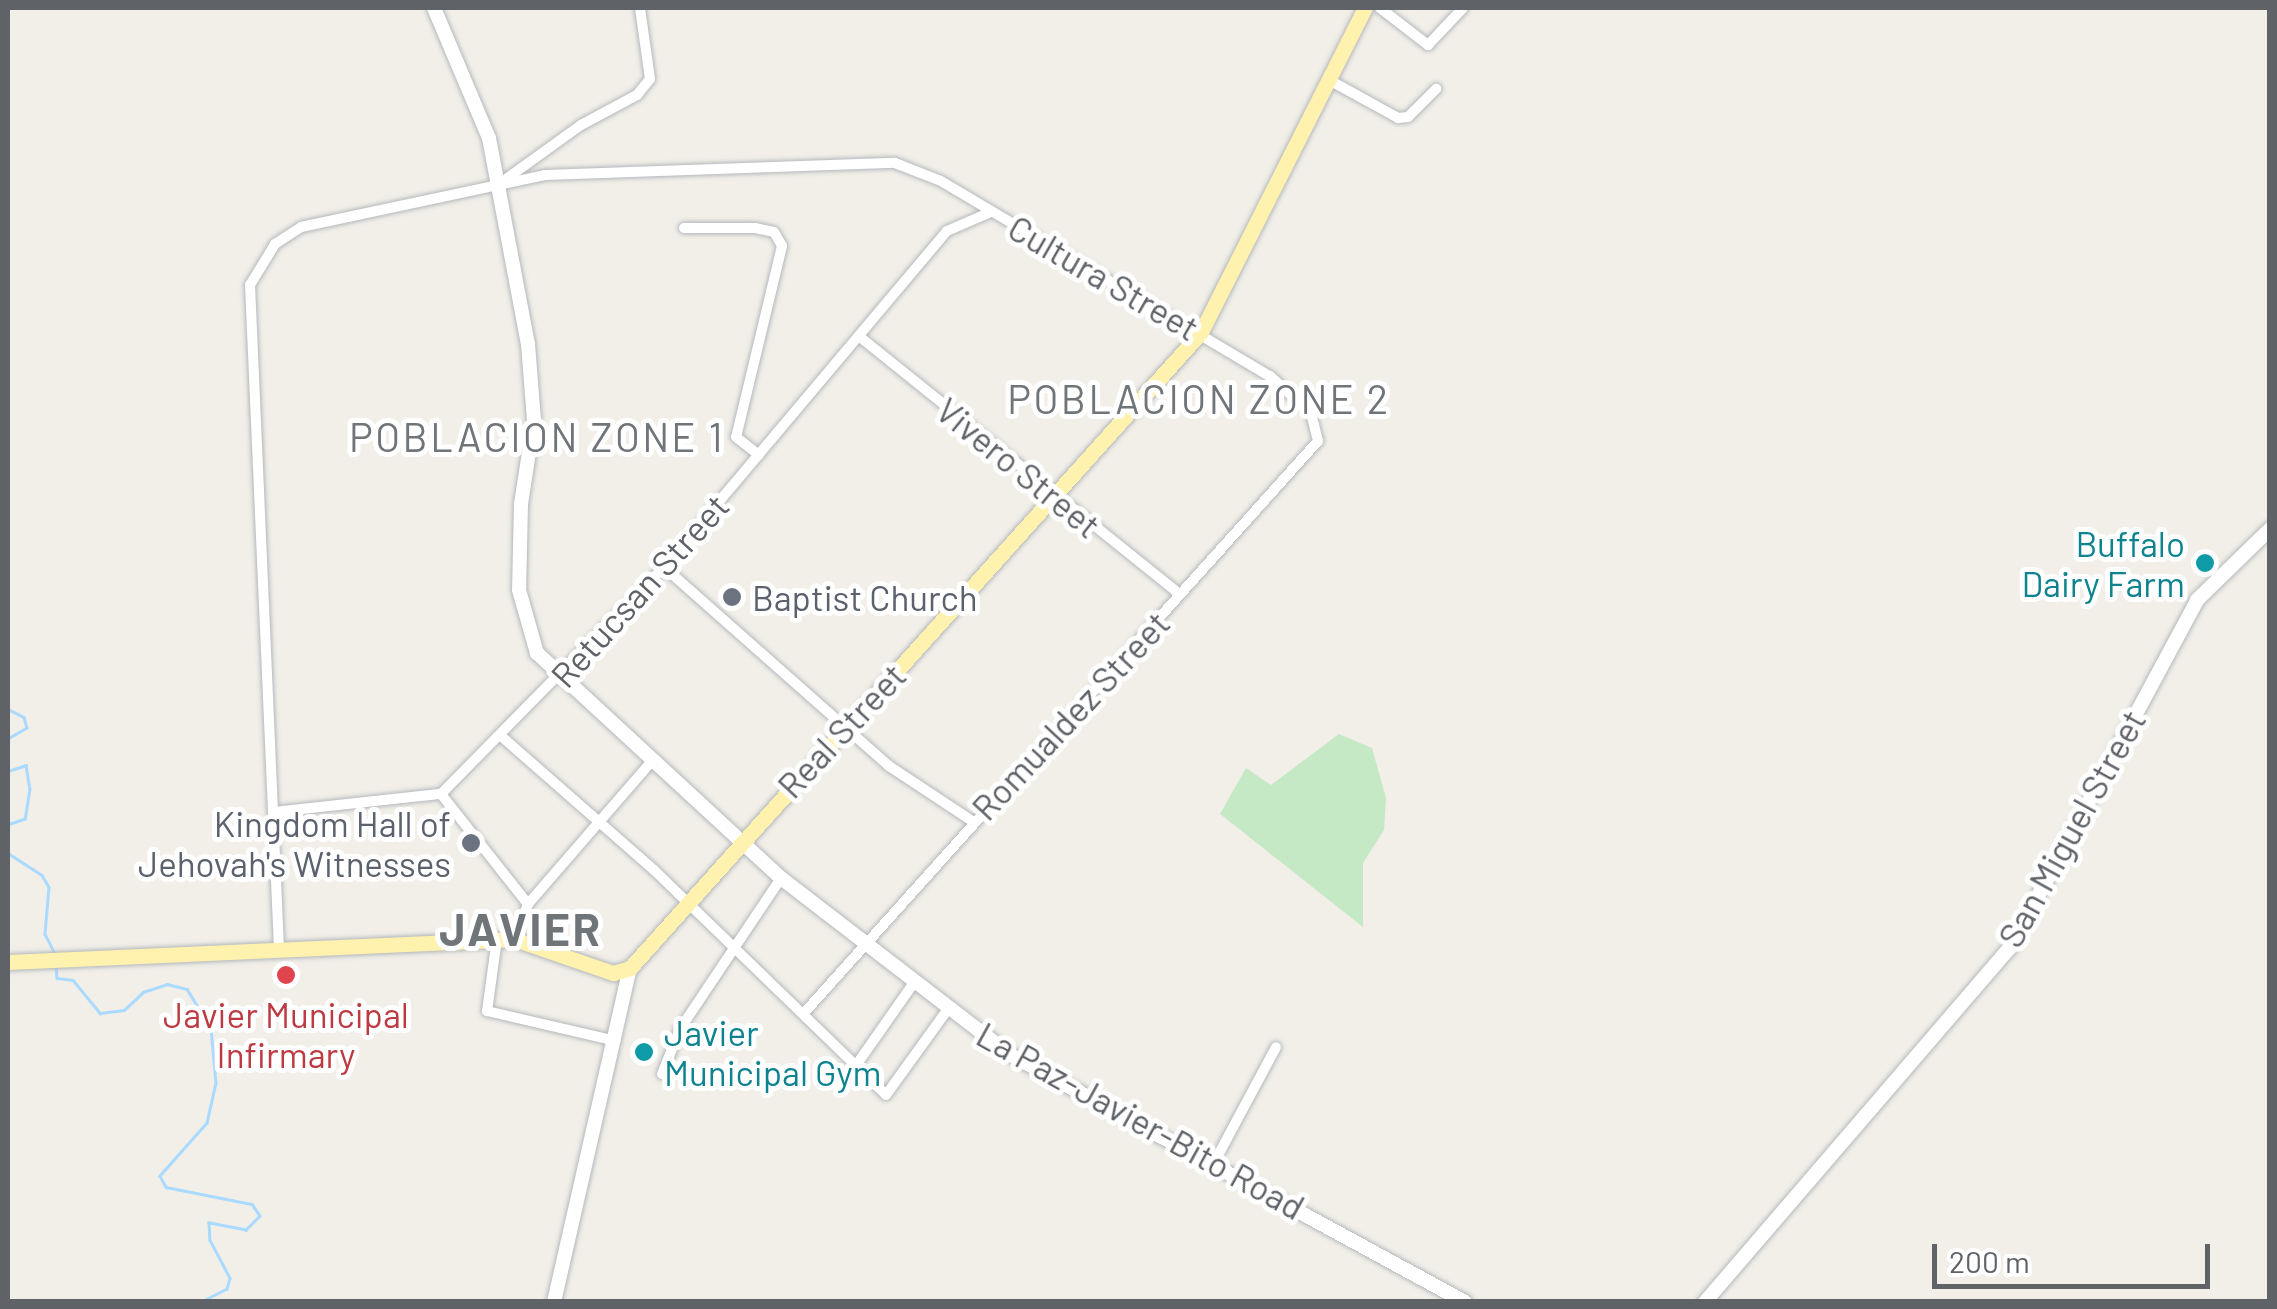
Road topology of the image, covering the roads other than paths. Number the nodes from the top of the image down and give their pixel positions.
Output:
1 (434, 8) edge
2 (640, 8) edge
3 (1364, 8) edge
4 (1380, 8) edge
5 (1463, 8) edge
6 (1331, 81) junction
7 (1436, 89) dead end
8 (501, 182) junction
9 (992, 212) junction
10 (684, 228) dead end
11 (1201, 332) junction
12 (860, 336) junction
13 (1311, 414) joint
14 (760, 455) junction
15 (1055, 495) junction
16 (2270, 530) edge
17 (664, 566) junction
18 (1180, 594) junction
19 (560, 680) junction
20 (842, 728) junction
21 (501, 736) junction
22 (651, 762) junction
23 (441, 794) junction
24 (274, 812) junction
25 (972, 821) junction
26 (600, 822) junction
27 (739, 840) junction
28 (782, 878) junction
29 (686, 900) junction
30 (528, 904) junction
31 (497, 939) junction
32 (514, 939) junction
33 (862, 946) junction
34 (734, 948) junction
35 (279, 949) junction
36 (8, 962) edge
37 (630, 968) junction
38 (913, 984) junction
39 (948, 1009) junction
40 (804, 1013) junction
41 (616, 1041) junction
42 (1276, 1047) dead end
43 (857, 1064) junction
44 (662, 1074) dead end
45 (1215, 1162) junction
46 (554, 1302) edge
47 (1465, 1302) edge
48 (1705, 1302) edge

1 - 8 street
2 - 8 street
3 - 6 main road, Real Street
4 - 5 street
6 - 7 street
6 - 11 main road, Real Street
8 - 9 street, Cultura Street
8 - 19 street
8 - 24 street, Cultura Street
9 - 11 street, Cultura Street
9 - 12 street, Retucsan Street
10 - 14 street
11 - 13 street, Cultura Street
11 - 15 main road, Real Street
12 - 14 street, Retucsan Street
12 - 15 street, Vivero Street
13 - 18 street, Romualdez Street
14 - 17 street, Retucsan Street
15 - 18 street, Vivero Street
15 - 20 main road, Real Street
16 - 48 street, San Miguel Street
17 - 19 street, Retucsan Street
17 - 20 street
18 - 25 street, Romualdez Street
19 - 21 street, Retucsan Street
19 - 22 street
20 - 25 street
20 - 27 main road, Real Street
21 - 23 street, Retucsan Street
21 - 26 street
22 - 26 street
22 - 27 street
23 - 24 street
23 - 30 street
24 - 35 street, Cultura Street
25 - 33 street, Romualdez Street
26 - 29 street
26 - 30 street
27 - 28 street, La Paz-Javier-Bito Road
27 - 29 main road, Real Street
28 - 33 street, La Paz-Javier-Bito Road
28 - 34 street
29 - 34 street
29 - 37 main road, Real Street
30 - 32 street
31 - 32 main road
31 - 35 main road
31 - 41 street
32 - 37 main road
33 - 38 street, La Paz-Javier-Bito Road
33 - 40 street, Romualdez Street
34 - 40 street
34 - 44 street
35 - 36 main road
37 - 41 street
38 - 39 street, La Paz-Javier-Bito Road
38 - 43 street
39 - 43 street
39 - 45 street, La Paz-Javier-Bito Road
40 - 43 street
41 - 46 street
42 - 45 street
45 - 47 street, La Paz-Javier-Bito Road

